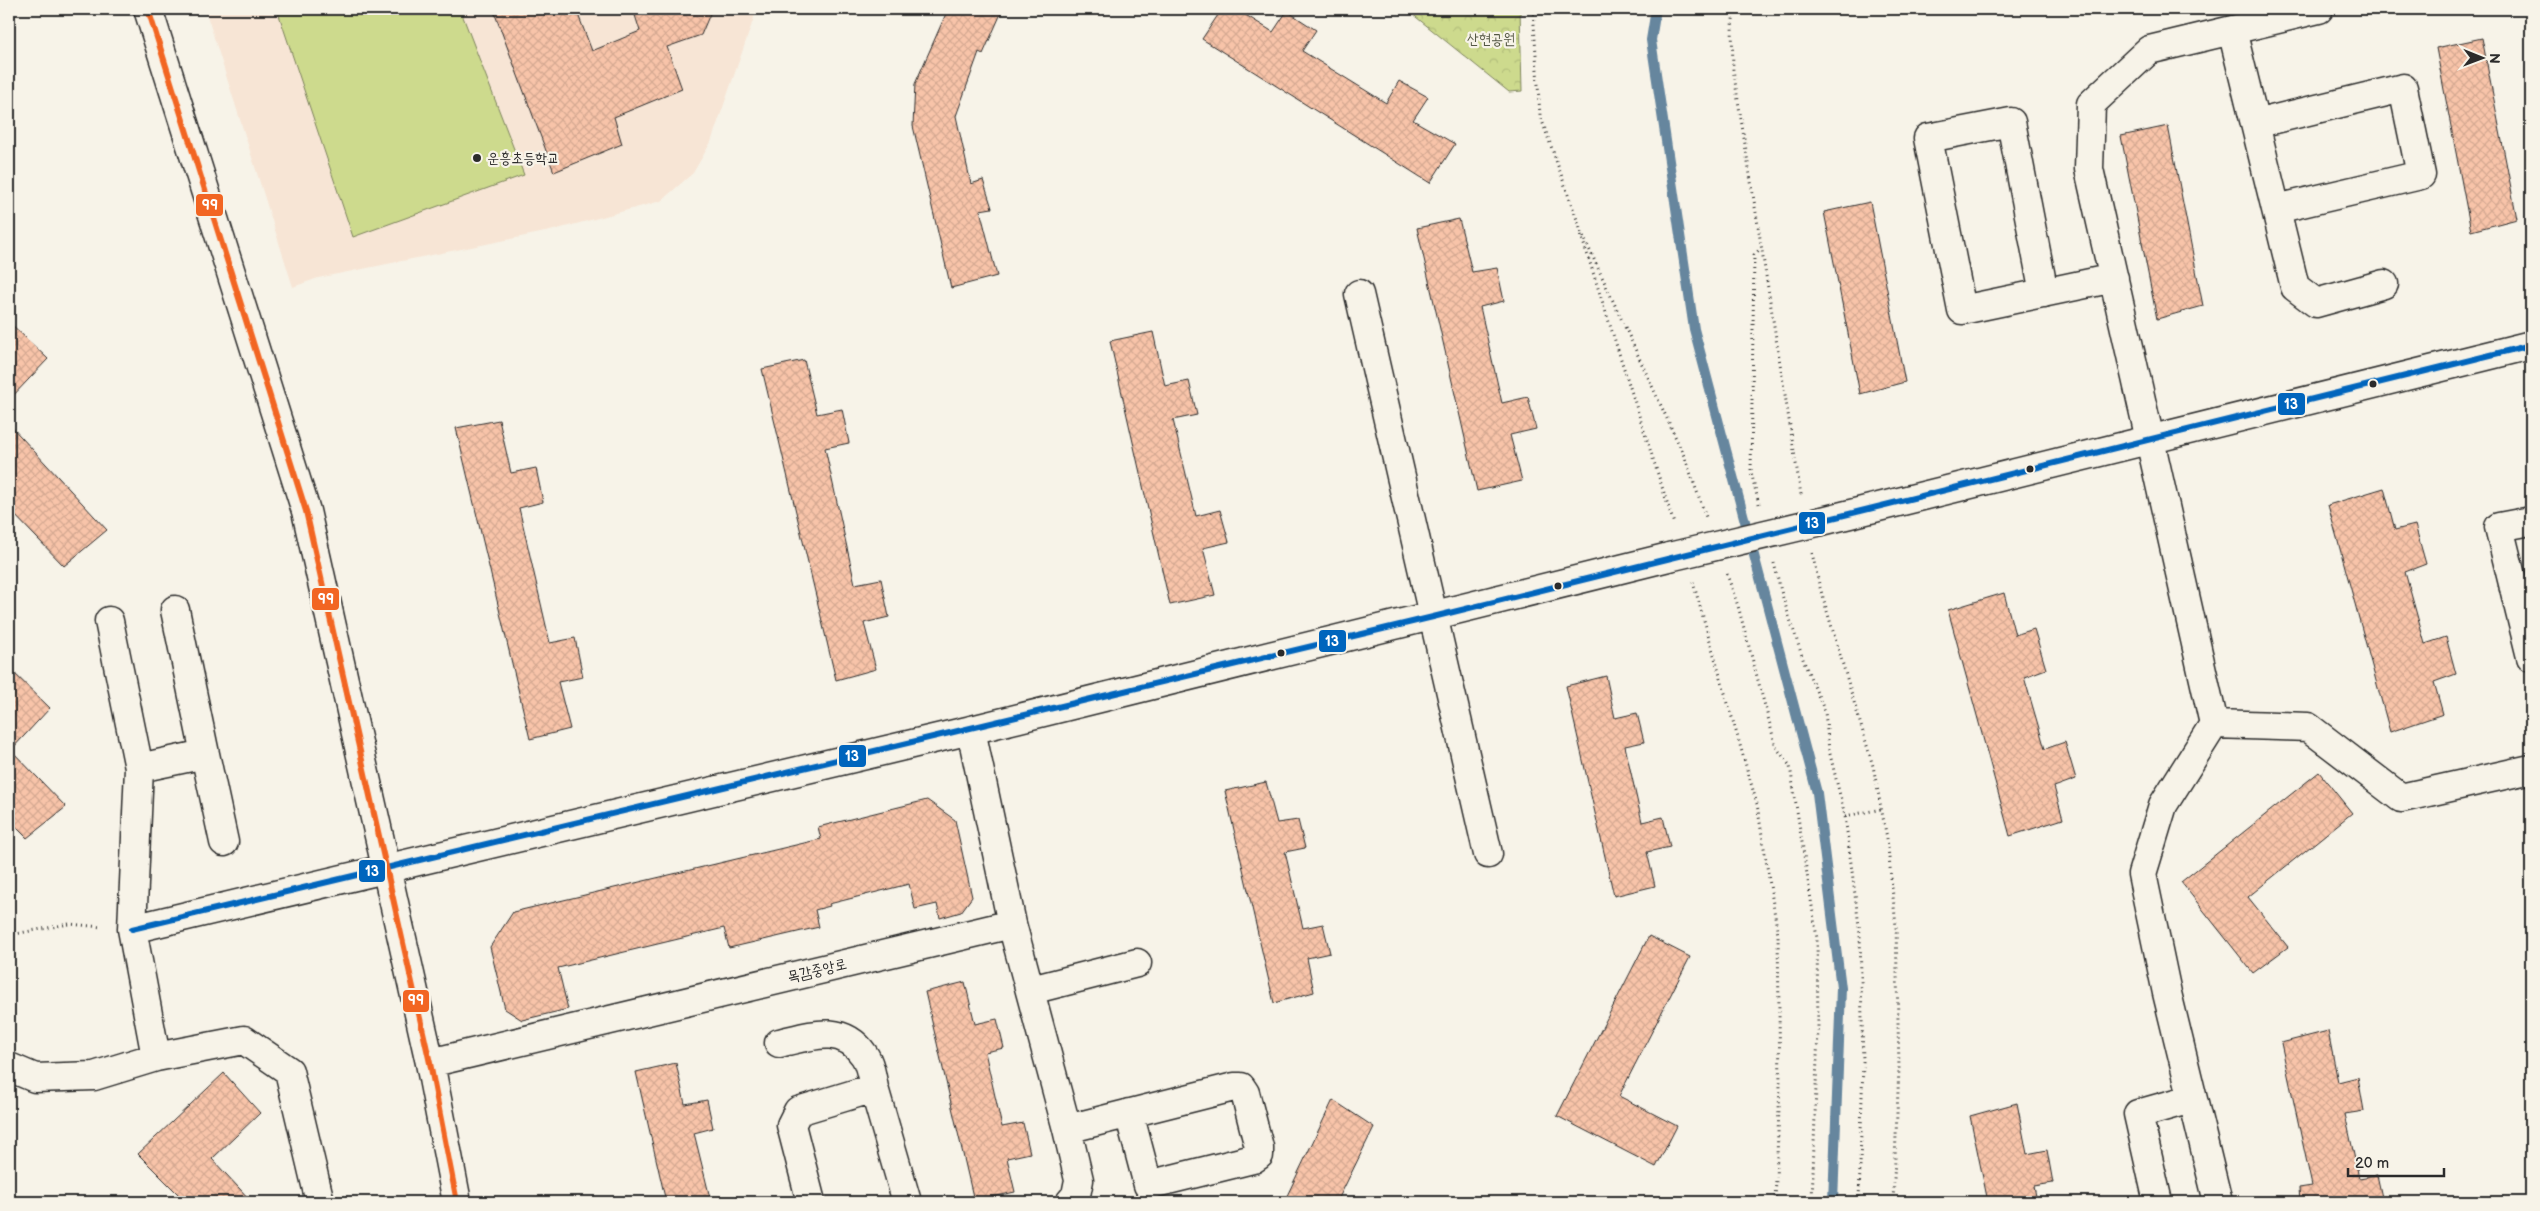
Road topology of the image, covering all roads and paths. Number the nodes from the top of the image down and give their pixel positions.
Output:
1 (148, 9) edge
2 (1533, 9) edge
3 (1735, 9) edge
4 (2319, 9) edge
5 (2232, 30) junction
6 (2255, 124) junction
7 (1559, 168) junction
8 (2276, 209) junction
9 (1760, 248) junction
10 (2114, 278) junction
11 (2384, 284) dead end
12 (2044, 293) junction
13 (1359, 294) dead end
14 (2531, 345) edge
15 (2150, 440) junction
16 (1802, 500) dead end
17 (1761, 510) dead end
18 (2531, 521) edge
19 (1708, 523) dead end
20 (1676, 531) dead end
21 (1811, 547) dead end
22 (1772, 557) dead end
23 (1725, 569) dead end
24 (1692, 578) dead end
25 (175, 610) dead end
26 (1433, 617) junction
27 (109, 621) dead end
28 (2531, 658) edge
29 (2214, 724) junction
30 (971, 730) junction
31 (206, 754) junction
32 (139, 768) junction
33 (2531, 769) edge
34 (1882, 809) junction
35 (1845, 816) junction
36 (224, 842) dead end
37 (1488, 854) dead end
38 (385, 870) junction
39 (1012, 924) junction
40 (132, 929) junction
41 (9, 935) edge
42 (1137, 963) dead end
43 (1031, 990) junction
44 (779, 1043) dead end
45 (156, 1057) junction
46 (430, 1063) junction
47 (9, 1068) edge
48 (874, 1088) junction
49 (2192, 1099) junction
50 (1129, 1113) junction
51 (1068, 1129) junction
52 (1150, 1194) edge
53 (320, 1202) edge
54 (457, 1202) edge
55 (811, 1202) edge
56 (906, 1202) edge
57 (1070, 1202) edge
58 (1775, 1202) edge
59 (1812, 1202) edge
60 (1858, 1202) edge
61 (1893, 1202) edge
62 (2158, 1202) edge
63 (2218, 1202) edge

1 - 38 street
2 - 7 path
3 - 9 path
4 - 5 street
5 - 6 street
5 - 10 street
6 - 8 street
6 - 8 street
7 - 19 path
7 - 20 path
8 - 11 street
9 - 16 path
9 - 17 path
10 - 12 street
10 - 15 street
12 - 12 street
13 - 26 street
14 - 15 street
15 - 26 street, bridge
15 - 29 street
18 - 28 street
21 - 34 path
22 - 35 path
23 - 59 path
24 - 58 path
25 - 31 street
26 - 30 street
26 - 37 street
27 - 32 street
29 - 33 street
29 - 49 street
30 - 38 street
30 - 39 street
31 - 32 street
31 - 36 street
32 - 40 street
34 - 35 path
34 - 61 path
35 - 60 path
38 - 40 street
38 - 46 street
39 - 43 street
39 - 46 street, 목감중앙로
40 - 41 path
40 - 45 street
42 - 43 street
43 - 51 street
44 - 48 street
45 - 47 street
45 - 53 street
46 - 54 street
48 - 55 street
48 - 56 street
49 - 62 street
49 - 63 street
50 - 51 street
50 - 52 street
50 - 52 street
51 - 57 street

